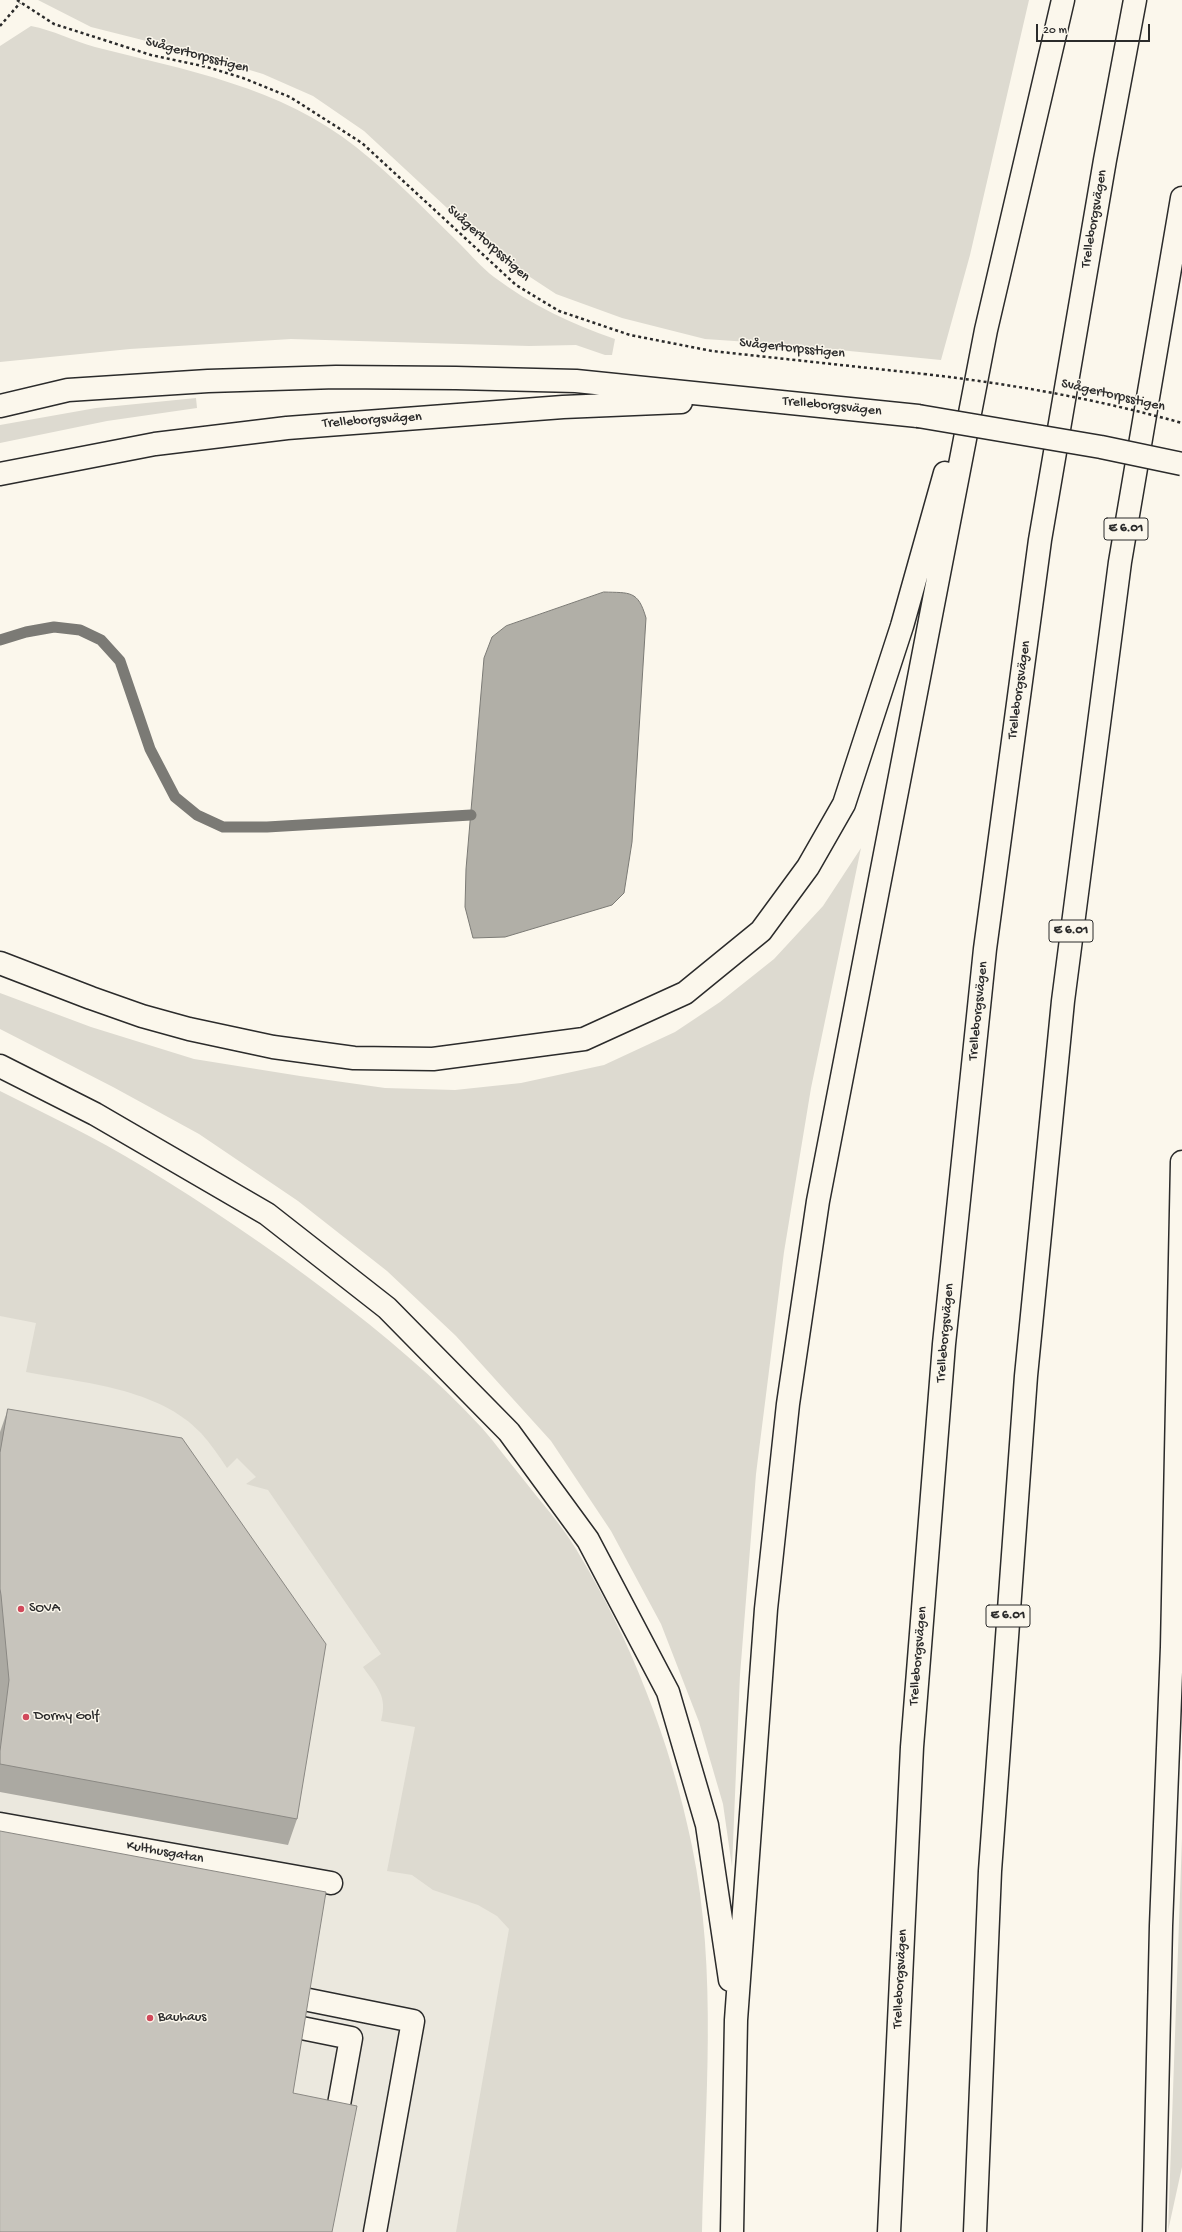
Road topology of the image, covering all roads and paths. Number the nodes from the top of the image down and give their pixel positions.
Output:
1 (17, 0) edge
2 (1063, 0) edge
3 (1136, 0) edge
4 (20, 3) junction
5 (0, 26) edge
6 (1182, 198) edge
7 (986, 330) junction
8 (68, 390) junction
9 (0, 393) edge
10 (748, 399) junction
11 (0, 406) edge
12 (1182, 423) edge
13 (1182, 464) edge
14 (0, 474) edge
15 (0, 963) edge
16 (0, 1066) edge
17 (1182, 1162) edge
18 (0, 1824) edge
19 (331, 1883) dead end
20 (264, 1980) edge
21 (282, 1996) junction
22 (736, 2020) junction
23 (277, 2023) junction
24 (252, 2032) edge
25 (330, 2154) edge
26 (375, 2232) edge
27 (732, 2232) edge
28 (889, 2232) edge
29 (975, 2232) edge
30 (1154, 2232) edge

1 - 4 path, Svågertorpsstigen
2 - 7 main road
3 - 28 main road, Trelleborgsvägen
4 - 5 path
4 - 12 path, Svågertorpsstigen, bridge
6 - 29 main road, E 6.01
7 - 15 main road
7 - 22 main road
8 - 9 main road
8 - 10 main road, Trelleborgsvägen
8 - 11 main road, Trelleborgsvägen
10 - 13 main road, Trelleborgsvägen, bridge
10 - 14 main road, Trelleborgsvägen
16 - 22 main road
17 - 30 main road
18 - 19 main road, Kulthusgatan
20 - 21 main road
21 - 23 main road
21 - 26 main road
22 - 27 main road
23 - 24 main road
23 - 25 main road

